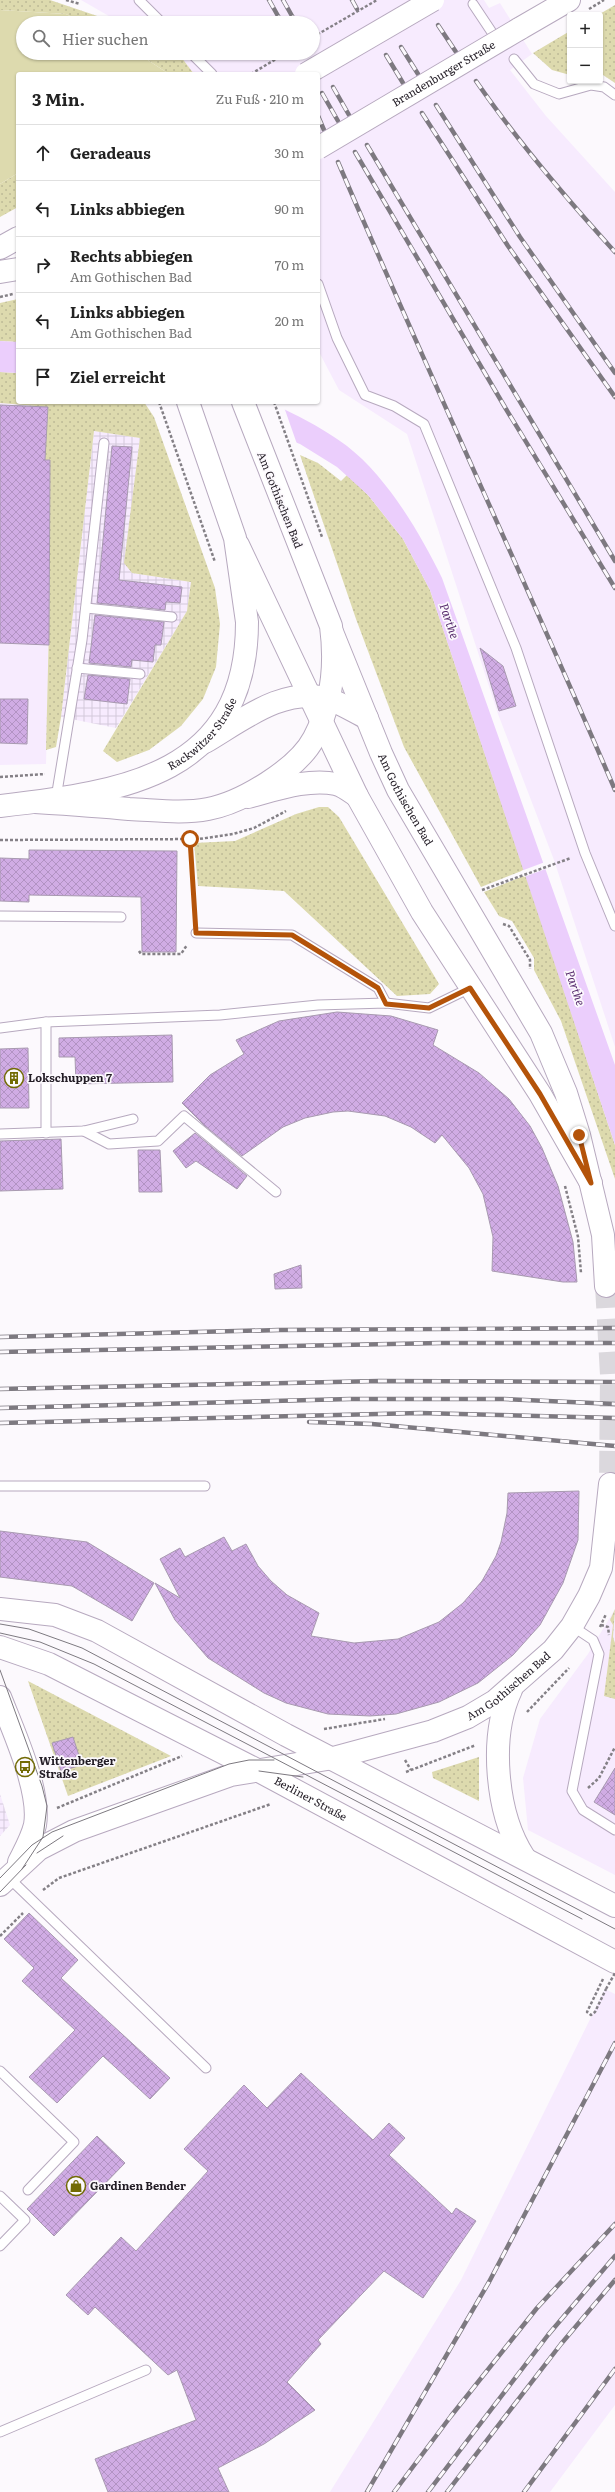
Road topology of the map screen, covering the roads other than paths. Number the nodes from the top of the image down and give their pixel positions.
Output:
1 (140, 0) edge
2 (433, 0) edge
3 (473, 4) dead end
4 (577, 6) edge
5 (155, 16) edge
6 (491, 31) dead end
7 (514, 59) dead end
8 (198, 60) edge
9 (210, 72) edge
10 (309, 72) edge
11 (615, 95) edge
12 (320, 147) edge
13 (16, 239) edge
14 (0, 248) edge
15 (16, 269) edge
16 (0, 272) edge
17 (320, 290) edge
18 (244, 404) edge
19 (192, 411) edge
20 (104, 442) dead end
21 (235, 538) junction
22 (86, 608) junction
23 (172, 617) dead end
24 (330, 626) junction
25 (77, 668) junction
26 (140, 674) dead end
27 (319, 698) junction
28 (367, 718) junction
29 (321, 720) junction
30 (205, 742) junction
31 (357, 796) junction
32 (243, 798) junction
33 (46, 800) junction
34 (0, 806) edge
35 (0, 916) edge
36 (121, 917) dead end
37 (615, 926) edge
38 (196, 933) road end
39 (470, 988) junction
40 (386, 1004) junction
41 (46, 1022) junction
42 (0, 1028) edge
43 (133, 1119) dead end
44 (84, 1131) junction
45 (46, 1132) junction
46 (0, 1134) edge
47 (591, 1183) junction
48 (276, 1192) dead end
49 (606, 1286) tunnel mouth
50 (610, 1484) tunnel mouth
51 (0, 1486) edge
52 (205, 1486) dead end
53 (0, 1609) edge
54 (572, 1626) junction
55 (0, 1648) edge
56 (511, 1690) junction
57 (0, 1697) edge
58 (333, 1758) junction
59 (259, 1771) junction
60 (615, 1830) edge
61 (524, 1857) junction
62 (8, 1877) edge
63 (615, 1906) edge
64 (615, 1962) edge
65 (206, 2068) dead end
66 (0, 2071) edge
67 (28, 2190) dead end
68 (0, 2196) edge
69 (0, 2246) edge
70 (146, 2370) dead end
71 (0, 2432) edge

1 - 5 lane
2 - 10 main road, bridge
3 - 6 lane
4 - 12 main road, Brandenburger Straße, bridge
7 - 11 lane
8 - 9 lane
13 - 14 main road
15 - 16 main road
17 - 37 lane
18 - 24 main road, Am Gothischen Bad
19 - 21 main road
20 - 22 lane
21 - 27 main road
21 - 30 main road, Rackwitzer Straße
22 - 23 lane
22 - 25 lane
24 - 27 main road
24 - 28 main road, Am Gothischen Bad
25 - 26 lane
25 - 33 lane
27 - 28 main road
27 - 29 main road
27 - 30 main road
28 - 47 main road, Am Gothischen Bad
29 - 31 main road, Am Gothischen Bad
29 - 32 main road, Rackwitzer Straße
30 - 33 main road, Rackwitzer Straße
31 - 32 main road
31 - 39 main road, Am Gothischen Bad
32 - 33 main road, Rackwitzer Straße
33 - 34 main road, Rackwitzer Straße
35 - 36 lane
38 - 40 lane
39 - 40 lane
39 - 47 main road, Am Gothischen Bad
40 - 41 lane
41 - 42 lane
41 - 45 lane
43 - 44 lane
44 - 45 lane
44 - 48 lane
45 - 46 lane
47 - 49 main road, Am Gothischen Bad
50 - 54 main road, Am Gothischen Bad
51 - 52 lane
53 - 58 main road
54 - 56 main road, Am Gothischen Bad
54 - 60 lane
55 - 59 main road, Berliner Straße
56 - 58 main road, Am Gothischen Bad
56 - 61 main road
57 - 62 main road
58 - 59 main road, Am Gothischen Bad
58 - 61 main road
59 - 62 main road
59 - 64 main road, Berliner Straße
61 - 63 main road
62 - 65 lane
66 - 67 lane
68 - 69 lane
70 - 71 lane

